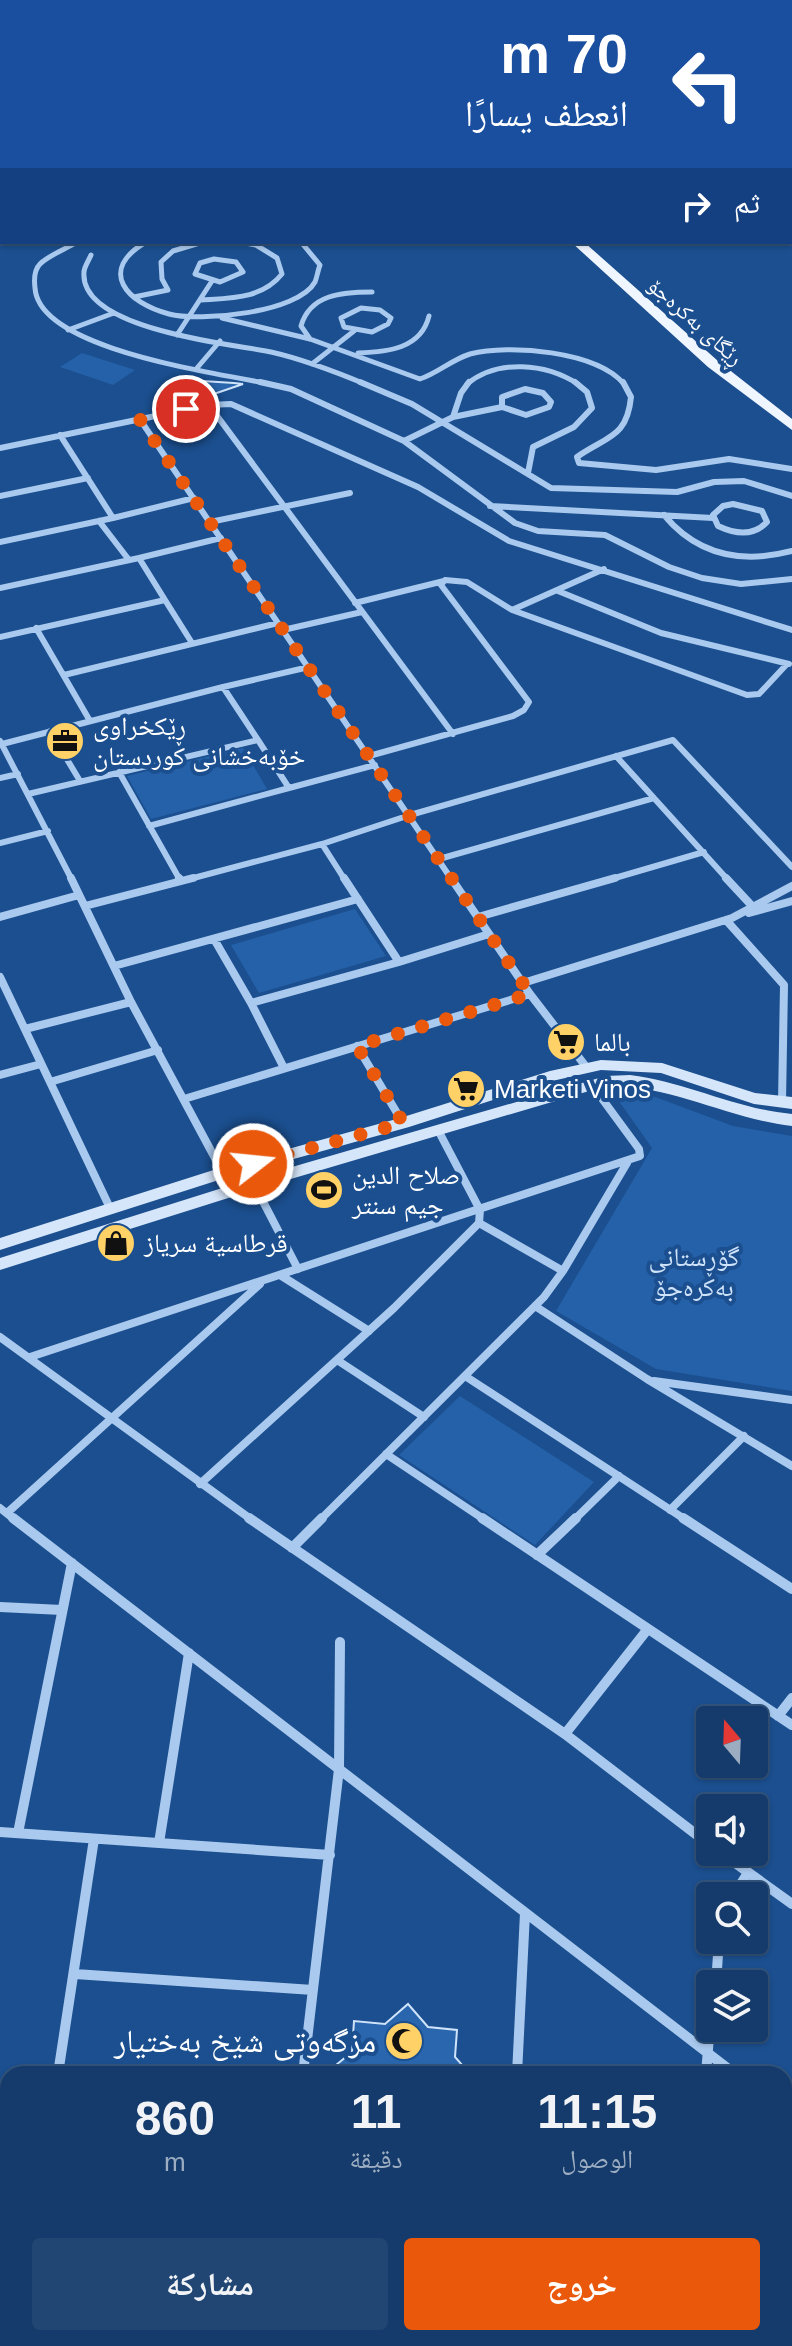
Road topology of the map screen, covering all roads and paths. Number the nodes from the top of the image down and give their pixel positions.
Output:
1 (74, 244) edge
2 (143, 244) edge
3 (196, 244) edge
4 (251, 244) edge
5 (303, 244) edge
6 (579, 244) edge
7 (598, 244) edge
8 (91, 255) dead end
9 (212, 281) junction
10 (372, 292) dead end
11 (134, 297) junction
12 (201, 300) junction
13 (114, 313) junction
14 (429, 316) dead end
15 (190, 317) junction
16 (222, 318) junction
17 (68, 330) junction
18 (354, 331) junction
19 (177, 335) junction
20 (310, 339) junction
21 (220, 341) junction
22 (332, 348) junction
23 (353, 353) junction
24 (312, 364) junction
25 (197, 368) junction
26 (209, 405) junction
27 (502, 407) junction
28 (792, 411) edge
29 (453, 417) junction
30 (139, 418) junction
31 (443, 422) junction
32 (792, 426) edge
33 (60, 435) junction
34 (404, 441) junction
35 (0, 448) edge
36 (792, 469) edge
37 (528, 473) junction
38 (88, 478) junction
39 (350, 493) dead end
40 (0, 496) edge
41 (792, 496) edge
42 (194, 498) junction
43 (284, 505) junction
44 (489, 506) junction
45 (664, 515) junction
46 (113, 518) junction
47 (713, 518) junction
48 (99, 521) junction
49 (210, 522) junction
50 (221, 538) junction
51 (0, 542) edge
52 (792, 551) edge
53 (139, 558) junction
54 (129, 560) junction
55 (604, 569) junction
56 (792, 579) edge
57 (445, 580) junction
58 (0, 588) edge
59 (558, 591) junction
60 (165, 600) junction
61 (355, 603) junction
62 (512, 610) junction
63 (362, 612) junction
64 (278, 623) junction
65 (36, 628) junction
66 (283, 630) junction
67 (792, 630) edge
68 (0, 637) edge
69 (192, 643) junction
70 (789, 664) edge
71 (309, 667) junction
72 (64, 675) junction
73 (223, 687) junction
74 (90, 721) junction
75 (50, 731) junction
76 (453, 734) junction
77 (258, 740) junction
78 (1, 742) edge
79 (369, 756) junction
80 (616, 756) junction
81 (375, 765) junction
82 (119, 772) junction
83 (18, 774) junction
84 (0, 778) edge
85 (80, 781) junction
86 (289, 788) junction
87 (28, 794) junction
88 (654, 798) junction
89 (410, 815) junction
90 (149, 826) junction
91 (48, 831) junction
92 (0, 843) edge
93 (322, 844) junction
94 (704, 852) junction
95 (439, 859) junction
96 (792, 867) edge
97 (181, 881) junction
98 (792, 886) edge
99 (79, 895) junction
100 (358, 899) junction
101 (792, 901) edge
102 (85, 906) junction
103 (753, 907) junction
104 (0, 917) edge
105 (478, 917) junction
106 (729, 919) junction
107 (489, 934) junction
108 (214, 939) junction
109 (399, 962) junction
110 (114, 966) junction
111 (0, 977) edge
112 (523, 983) junction
113 (788, 983) edge
114 (530, 994) junction
115 (131, 1002) junction
116 (251, 1003) junction
117 (25, 1029) junction
118 (792, 1039) edge
119 (782, 1042) junction
120 (357, 1046) junction
121 (158, 1050) junction
122 (41, 1064) junction
123 (284, 1068) junction
124 (0, 1075) edge
125 (589, 1076) junction
126 (50, 1082) junction
127 (184, 1099) junction
128 (787, 1103) edge
129 (792, 1120) edge
130 (403, 1123) junction
131 (438, 1130) junction
132 (627, 1163) junction
133 (223, 1173) junction
134 (254, 1184) junction
135 (110, 1208) junction
136 (480, 1210) junction
137 (479, 1223) junction
138 (4, 1242) edge
139 (8, 1262) edge
140 (298, 1269) junction
141 (563, 1271) junction
142 (280, 1275) junction
143 (264, 1280) junction
144 (535, 1306) junction
145 (369, 1331) junction
146 (0, 1337) edge
147 (30, 1357) junction
148 (337, 1360) junction
149 (465, 1376) junction
150 (647, 1379) junction
151 (792, 1400) edge
152 (424, 1417) junction
153 (111, 1420) junction
154 (744, 1436) junction
155 (386, 1454) junction
156 (792, 1466) edge
157 (619, 1476) junction
158 (200, 1484) junction
159 (670, 1510) junction
160 (4, 1511) edge
161 (292, 1548) junction
162 (537, 1555) junction
163 (72, 1563) junction
164 (792, 1589) edge
165 (0, 1607) edge
166 (62, 1610) junction
167 (647, 1630) junction
168 (340, 1642) dead end
169 (189, 1653) junction
170 (792, 1698) edge
171 (778, 1716) junction
172 (792, 1725) edge
173 (565, 1734) junction
174 (339, 1769) junction
175 (0, 1832) edge
176 (18, 1833) junction
177 (696, 1834) edge
178 (94, 1839) junction
179 (159, 1843) junction
180 (330, 1855) junction
181 (739, 1866) edge
182 (748, 1873) junction
183 (742, 1882) edge
184 (792, 1904) edge
185 (525, 1913) junction
186 (75, 1974) junction
187 (313, 1990) junction
188 (707, 2042) edge
189 (706, 2052) junction
190 (59, 2066) edge
191 (304, 2066) edge
192 (517, 2066) edge
193 (706, 2066) edge
194 (724, 2066) edge

1 - 17 street
2 - 11 street
3 - 11 street
4 - 12 street
5 - 16 street
6 - 32 main road, ڕێگای بەکرەجۆ
7 - 28 main road, ڕێگای بەکرەجۆ
8 - 13 street
9 - 9 street
9 - 12 street
10 - 20 street
11 - 15 street
12 - 15 street
13 - 17 street
13 - 19 street
14 - 23 street
15 - 16 street
15 - 19 street
16 - 20 street
17 - 25 street
18 - 18 street
18 - 22 street
19 - 21 street
20 - 22 street
21 - 24 street
21 - 25 street
22 - 23 street
22 - 24 street
23 - 36 street
24 - 31 street
25 - 34 street
26 - 30 street
26 - 43 street
26 - 55 street
27 - 27 street
27 - 29 street
29 - 31 street
29 - 37 street
30 - 33 street
30 - 42 street
31 - 34 street
31 - 37 street
33 - 35 street
33 - 38 street
34 - 44 street
37 - 41 street
38 - 40 street
38 - 46 street
39 - 43 street
42 - 46 street
42 - 49 street
43 - 49 street
43 - 61 street
44 - 45 street
44 - 56 street
45 - 47 street
45 - 52 street
46 - 48 street
47 - 47 street
48 - 51 street
48 - 54 street
49 - 50 street
50 - 53 street
50 - 64 street
53 - 54 street
53 - 60 street
54 - 58 street
55 - 59 street
55 - 67 street
57 - 61 street
57 - 62 street
57 - 76 street
59 - 62 street
59 - 70 street
60 - 65 street
60 - 69 street
61 - 63 street
62 - 70 street
63 - 66 street
63 - 76 street
64 - 66 street
64 - 69 street
65 - 68 street
65 - 72 street
66 - 71 street
69 - 72 street
71 - 73 street
71 - 79 street
72 - 74 street
73 - 74 street
73 - 77 street
74 - 75 street
75 - 78 street
75 - 85 street
76 - 79 street
77 - 82 street
77 - 86 street
78 - 83 street
79 - 81 street
80 - 88 street
80 - 89 street
80 - 96 street
81 - 86 street
81 - 89 street
82 - 85 street
82 - 90 street
83 - 84 street
83 - 87 street
85 - 87 street
86 - 90 street
87 - 91 street
88 - 94 street
88 - 95 street
89 - 93 street
89 - 95 street
90 - 97 street
91 - 92 street
91 - 99 street
93 - 97 street
93 - 100 street
94 - 103 street
94 - 105 street
95 - 105 street
97 - 102 street
98 - 103 street
99 - 102 street
99 - 104 street
100 - 108 street
100 - 109 street
101 - 106 street
102 - 110 street
103 - 106 street
105 - 107 street
106 - 112 street
106 - 113 street
107 - 109 street
107 - 112 street
108 - 110 street
108 - 116 street
109 - 116 street
110 - 115 street
111 - 117 street
112 - 114 street
113 - 119 street
114 - 120 street
114 - 125 street
115 - 117 street
115 - 121 street
116 - 123 street
117 - 122 street
118 - 119 street
119 - 128 street
120 - 123 street
120 - 130 street
121 - 126 street
121 - 127 street
122 - 124 street
122 - 126 street
123 - 127 street
125 - 128 main road
125 - 129 main road
125 - 130 main road
125 - 131 main road
125 - 132 street
126 - 135 street
127 - 133 street
130 - 133 main road
131 - 134 main road
131 - 136 street
132 - 136 street
132 - 141 street
133 - 135 main road
134 - 139 main road
134 - 140 street
135 - 138 main road
136 - 137 street
136 - 140 street
137 - 141 street
137 - 145 street
138 - 139 main road
140 - 142 street
141 - 144 street
142 - 143 street
142 - 145 street
143 - 147 street
143 - 153 street
144 - 149 street
144 - 150 street
145 - 148 street
146 - 147 street
147 - 153 street
148 - 152 street
148 - 158 street
149 - 152 street
149 - 157 street
150 - 151 street
150 - 154 street
152 - 155 street
153 - 158 street
153 - 160 street
154 - 156 street
154 - 159 street
155 - 161 street
155 - 162 street
157 - 159 street
157 - 162 street
158 - 161 street
159 - 164 street
160 - 163 street
161 - 173 street
162 - 167 street
163 - 166 street
163 - 169 street
165 - 166 street
166 - 176 street
167 - 171 street
167 - 173 street
168 - 174 street
169 - 174 street
169 - 179 street
170 - 171 street
171 - 172 street
173 - 177 street
174 - 180 street
174 - 185 street
175 - 176 street
176 - 178 street
178 - 179 street
178 - 186 street
179 - 180 street
180 - 187 street
181 - 182 street
182 - 183 street
182 - 184 street
185 - 189 street
185 - 192 street
186 - 187 street
186 - 190 street
187 - 191 street
188 - 189 street
189 - 193 street
189 - 194 street

